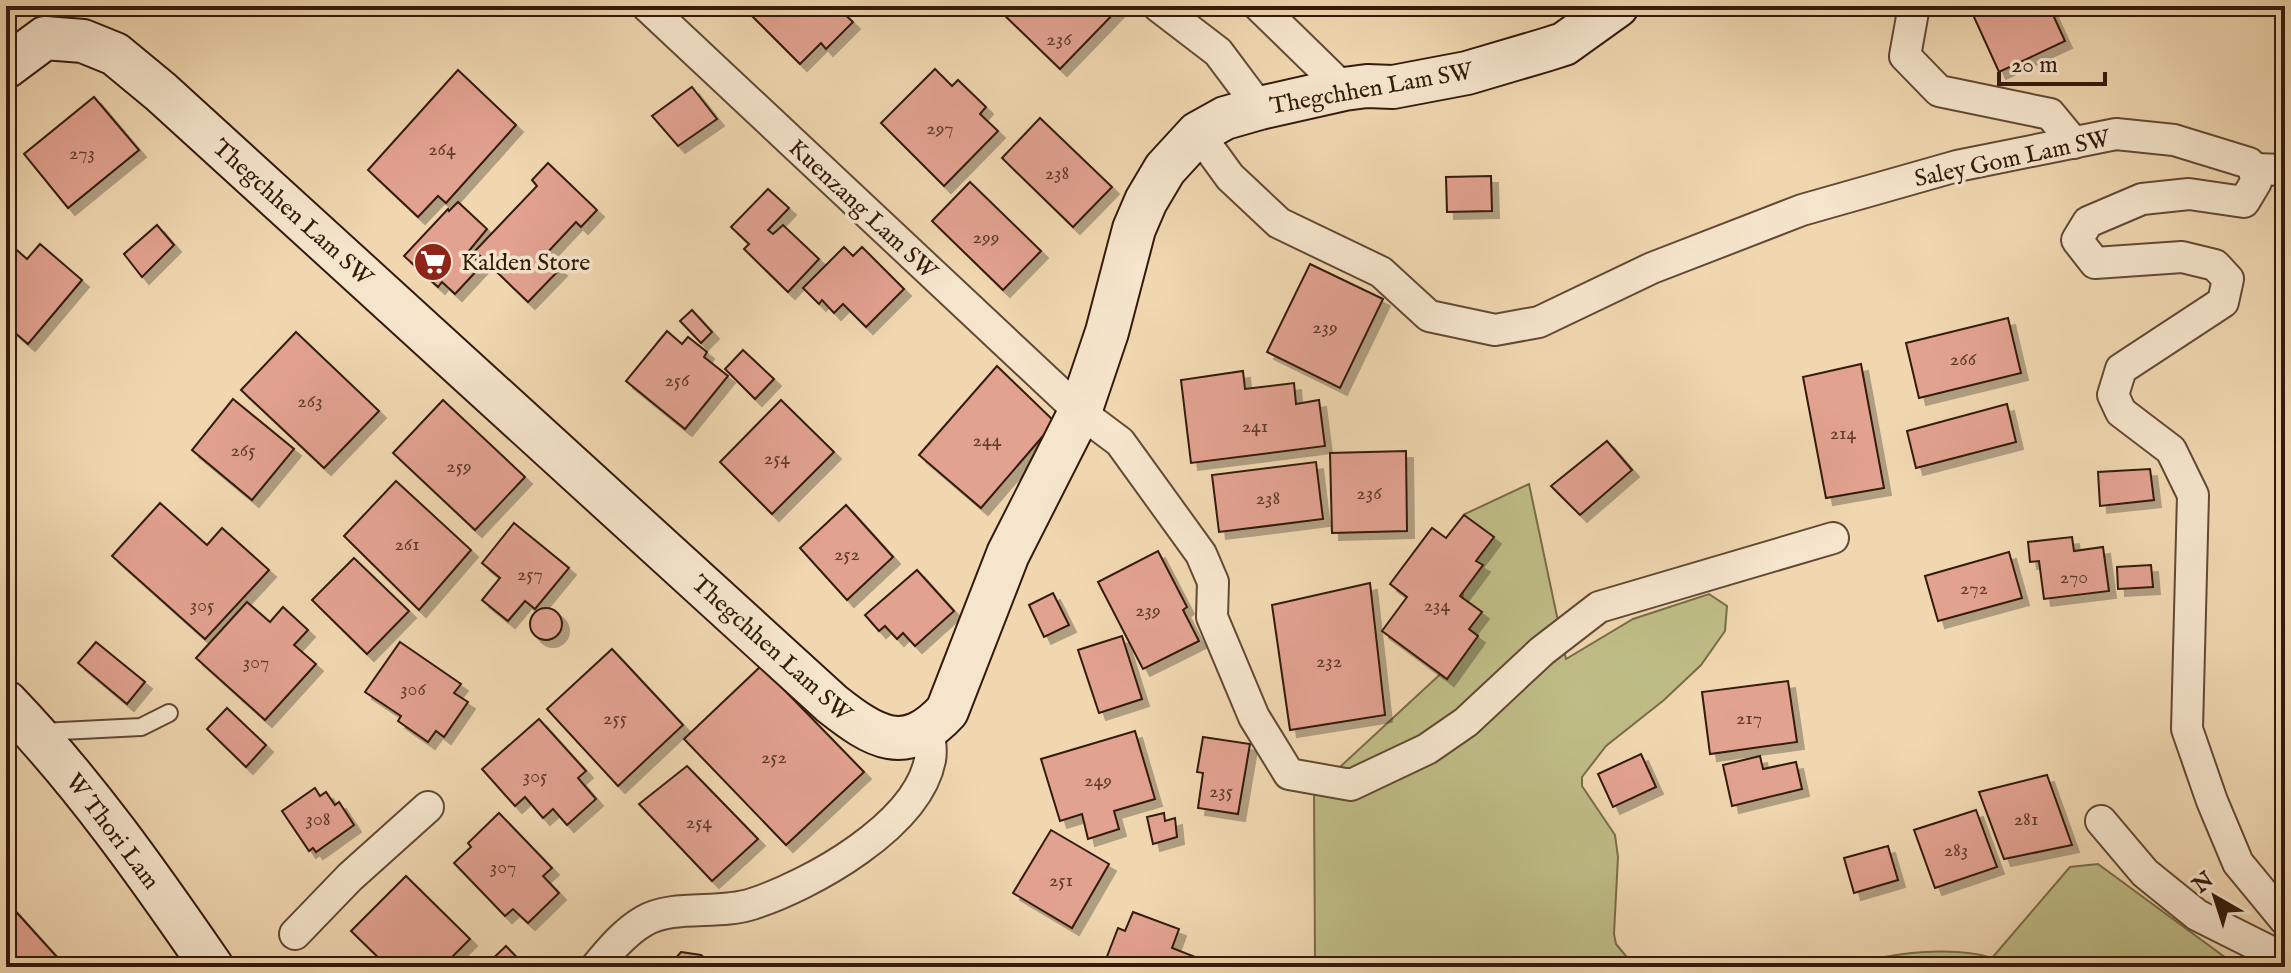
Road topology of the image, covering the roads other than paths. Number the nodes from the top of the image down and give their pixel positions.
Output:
1 (647, 6) edge
2 (1158, 6) edge
3 (1259, 6) edge
4 (1617, 6) edge
5 (1914, 6) edge
6 (6, 67) edge
7 (1344, 89) junction
8 (1260, 108) junction
9 (1198, 133) junction
10 (2074, 143) junction
11 (2254, 169) junction
12 (2285, 170) edge
13 (1080, 412) junction
14 (1833, 538) dead end
15 (6, 702) edge
16 (169, 713) dead end
17 (928, 730) junction
18 (36, 733) junction
19 (428, 807) dead end
20 (2101, 821) dead end
21 (2285, 920) edge
22 (295, 934) dead end
23 (2285, 953) edge
24 (212, 967) edge
25 (596, 967) edge

1 - 13 street, Kuenzang Lam SW
2 - 8 street
3 - 7 street
4 - 7 main road, Thegchhen Lam SW
5 - 10 street
6 - 17 main road, Thegchhen Lam SW
7 - 8 main road, Thegchhen Lam SW
8 - 9 main road, Thegchhen Lam SW
9 - 10 street, Saley Gom Lam SW
9 - 13 main road, Thegchhen Lam SW
10 - 11 street, Saley Gom Lam SW
11 - 12 street
11 - 21 street
13 - 14 street, Kuenzang Lam SW
13 - 17 main road, Thegchhen Lam SW
15 - 18 main road, W Thori Lam
16 - 18 lane
17 - 25 street
18 - 24 main road, W Thori Lam
19 - 22 street
20 - 23 street

